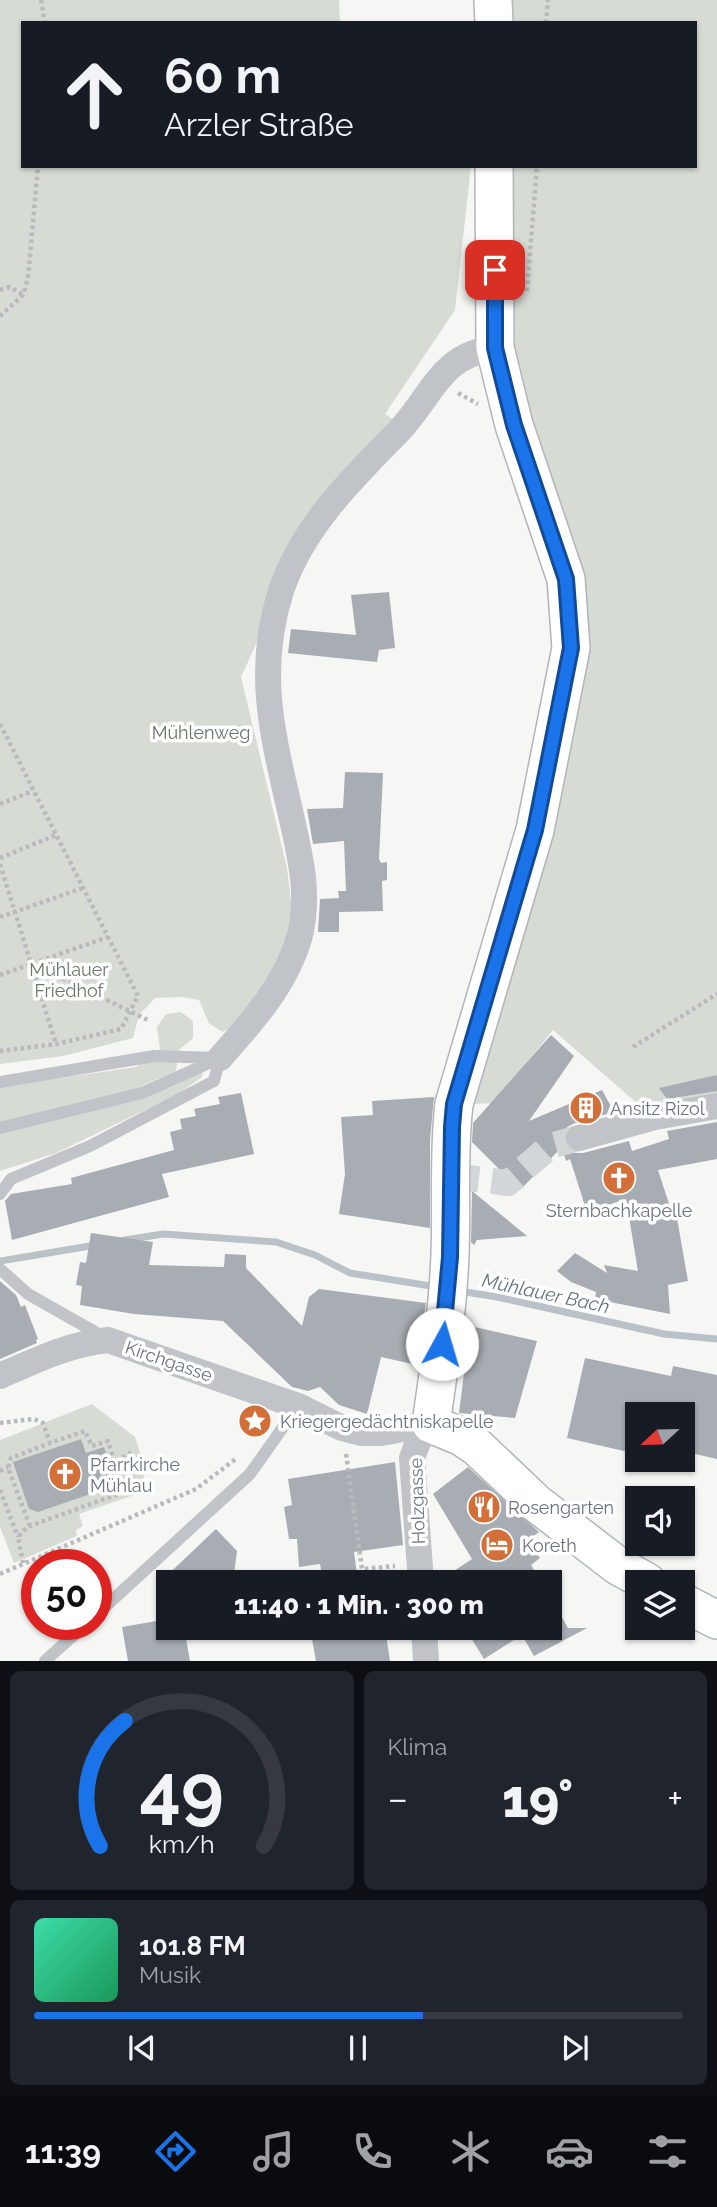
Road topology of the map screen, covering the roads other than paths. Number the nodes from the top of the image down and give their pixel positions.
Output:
1 (494, 0) edge
2 (494, 21) edge
3 (494, 168) edge
4 (495, 348) junction
5 (220, 1058) junction
6 (0, 1082) edge
7 (717, 1106) edge
8 (0, 1128) edge
9 (579, 1138) tunnel mouth
10 (0, 1195) edge
11 (0, 1269) edge
12 (108, 1340) junction
13 (0, 1376) edge
14 (298, 1406) junction
15 (431, 1424) junction
16 (421, 1570) edge
17 (625, 1570) edge
18 (112, 1600) edge
19 (695, 1609) edge
20 (717, 1620) edge
21 (69, 1640) edge
22 (425, 1640) edge
23 (46, 1661) edge
24 (426, 1661) edge

1 - 2 main road
3 - 4 main road
4 - 5 street
4 - 15 main road
5 - 6 lane
5 - 8 lane
5 - 10 lane
7 - 9 street
11 - 12 lane
12 - 13 street, Kirchgasse
12 - 14 street, Kirchgasse
14 - 15 street, Kirchgasse
14 - 18 lane
15 - 16 street, Holzgasse
15 - 17 main road
19 - 20 main road
21 - 23 lane
22 - 24 street

